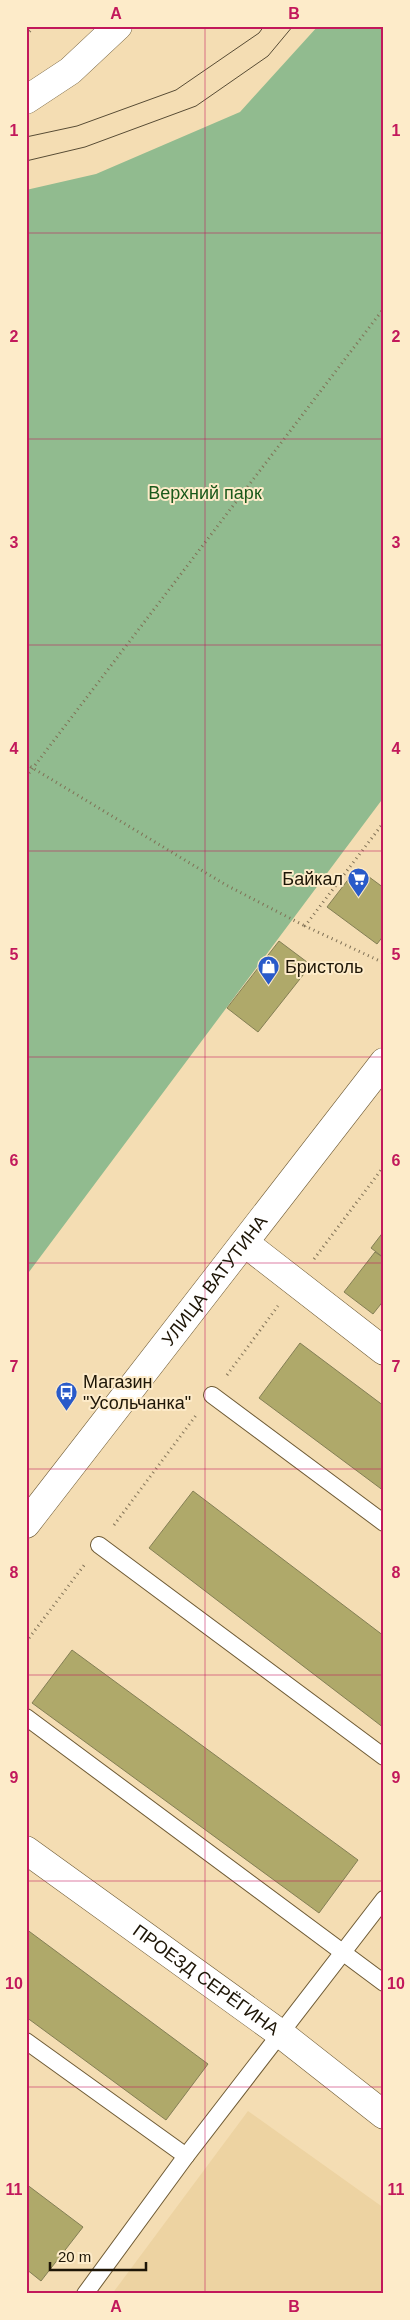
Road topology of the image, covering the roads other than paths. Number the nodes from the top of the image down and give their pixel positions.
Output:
1 (118, 26) edge
2 (26, 100) edge
3 (384, 1062) edge
4 (245, 1243) junction
5 (384, 1351) edge
6 (212, 1395) dead end
7 (384, 1523) edge
8 (26, 1524) edge
9 (99, 1545) dead end
10 (26, 1717) edge
11 (384, 1758) edge
12 (26, 1850) edge
13 (384, 1899) edge
14 (342, 1952) junction
15 (384, 1983) edge
16 (280, 2034) junction
17 (26, 2042) edge
18 (384, 2115) edge
19 (186, 2156) junction
20 (85, 2294) edge

1 - 2 street
3 - 4 street, УЛИЦА ВАТУТИНА
4 - 5 street
4 - 8 street, УЛИЦА ВАТУТИНА
6 - 7 lane
9 - 11 lane
10 - 14 lane
12 - 16 street, ПРОЕЗД СЕРЁГИНА
13 - 14 lane
14 - 15 lane
14 - 16 lane
16 - 18 street, ПРОЕЗД СЕРЁГИНА
16 - 19 lane
17 - 19 lane
19 - 20 lane

